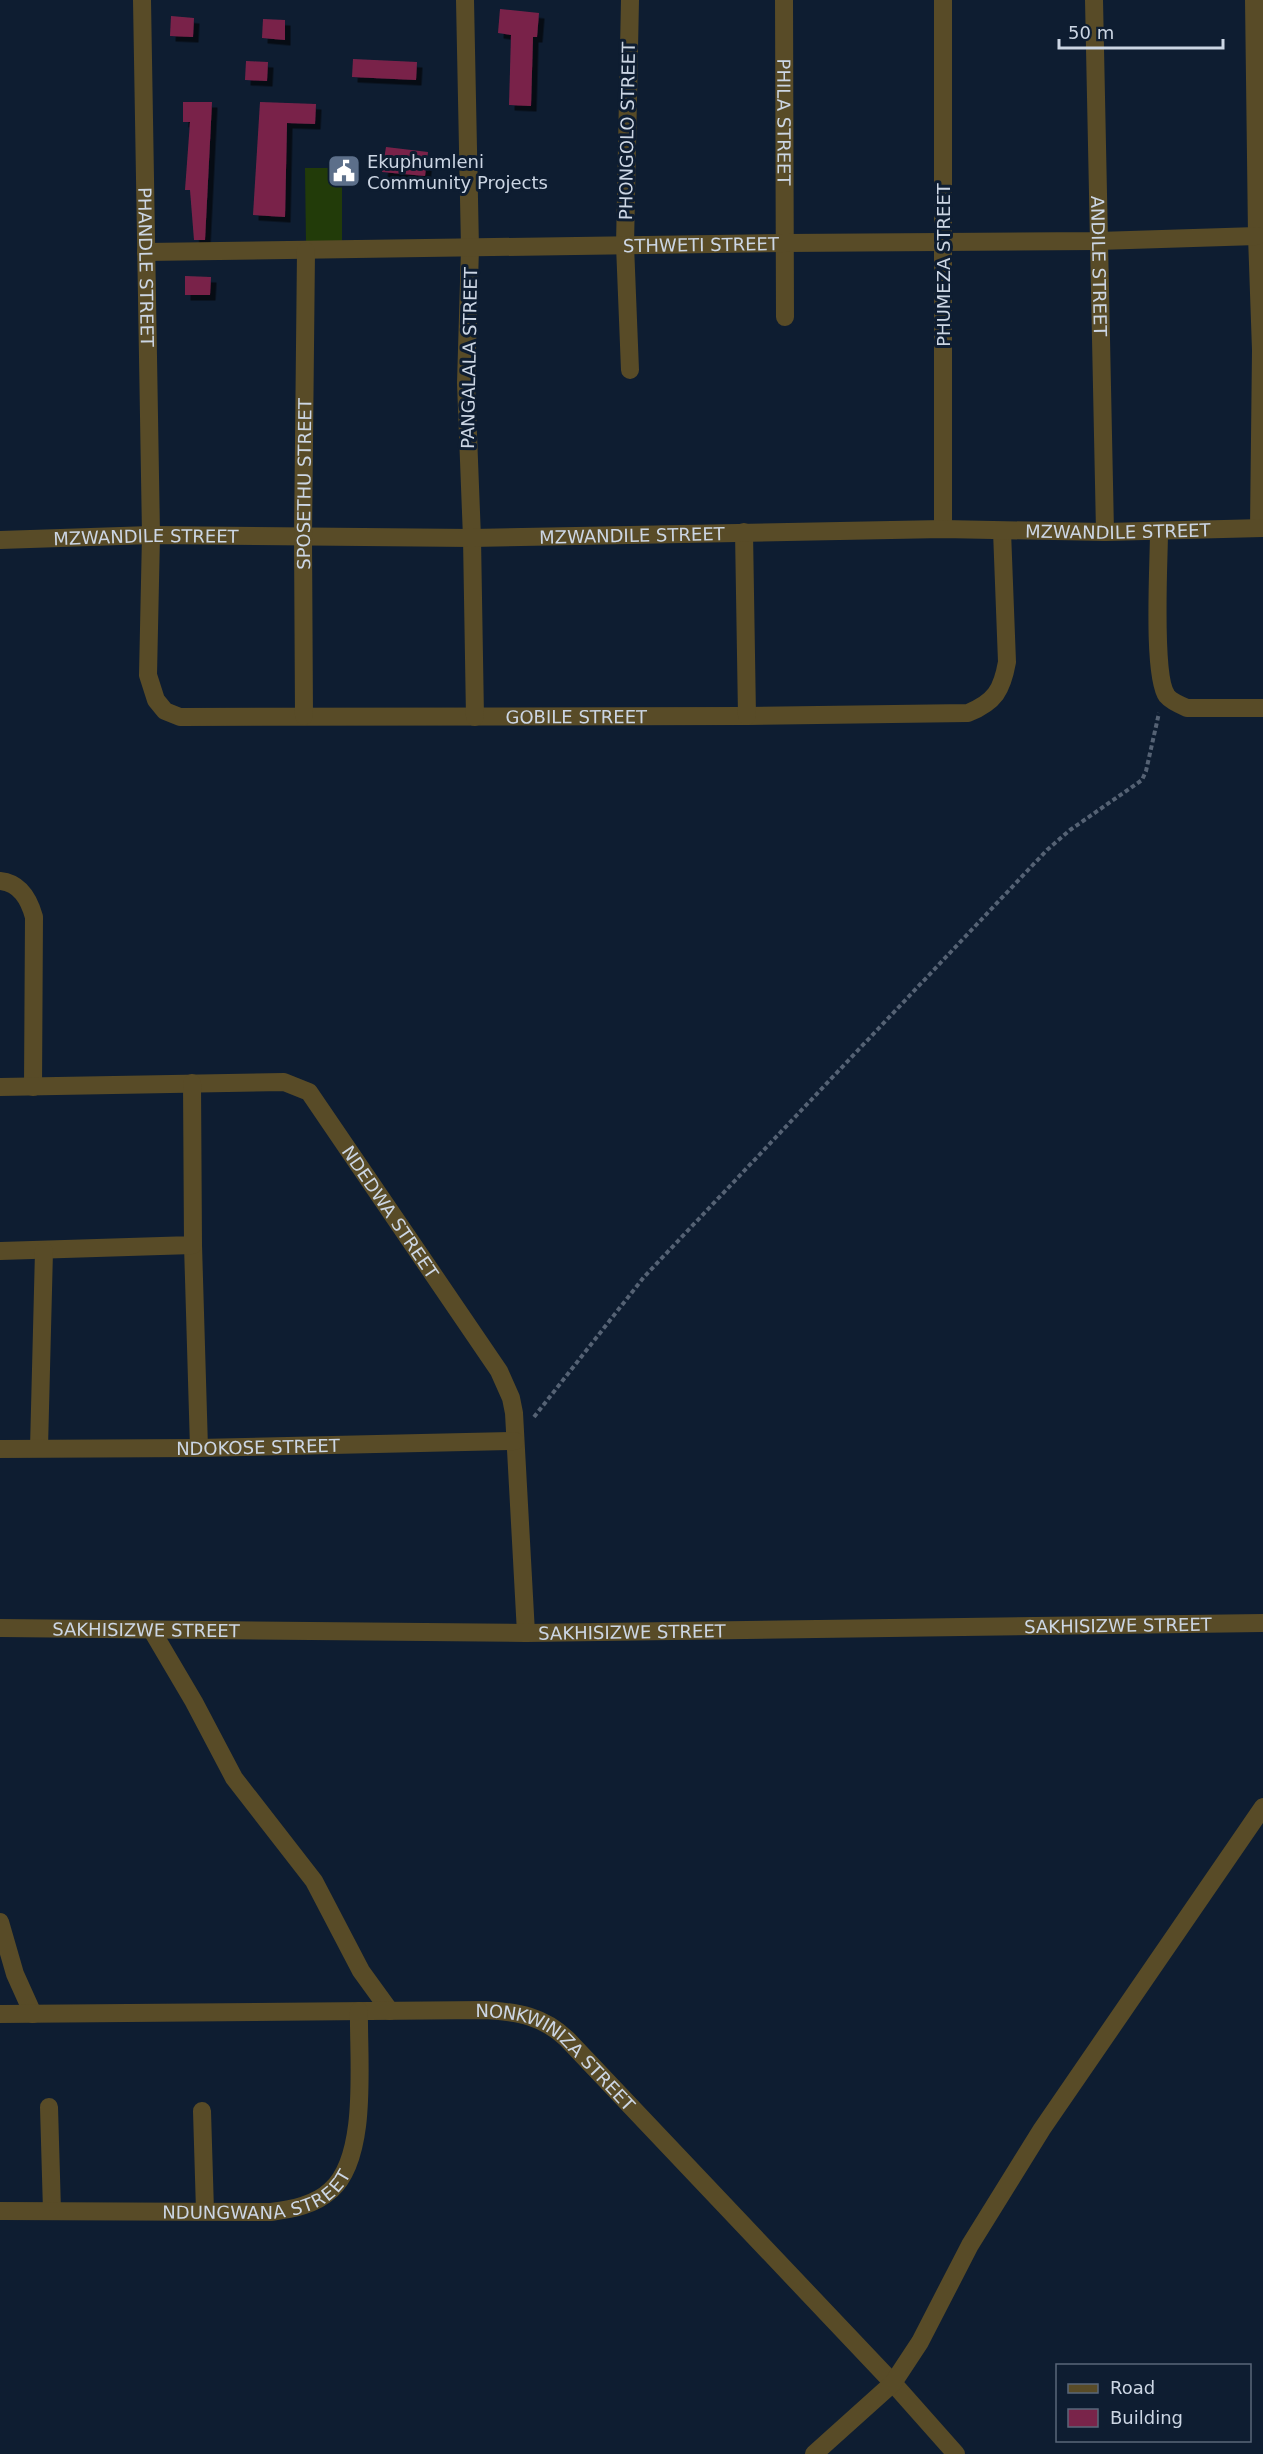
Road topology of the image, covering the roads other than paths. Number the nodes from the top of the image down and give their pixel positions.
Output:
1 (142, 0) edge
2 (465, 0) edge
3 (630, 0) edge
4 (784, 0) edge
5 (943, 0) edge
6 (1094, 0) edge
7 (1254, 0) edge
8 (1258, 78) edge
9 (1257, 236) junction
10 (1098, 241) junction
11 (785, 243) junction
12 (944, 244) junction
13 (625, 245) junction
14 (470, 248) junction
15 (306, 251) junction
16 (146, 252) junction
17 (784, 318) dead end
18 (1262, 350) edge
19 (630, 369) dead end
20 (1261, 528) edge
21 (943, 529) junction
22 (1002, 531) junction
23 (744, 532) junction
24 (1105, 532) junction
25 (1160, 532) junction
26 (151, 535) junction
27 (303, 537) junction
28 (472, 538) junction
29 (0, 540) edge
30 (1263, 708) edge
31 (304, 716) junction
32 (747, 716) junction
33 (475, 717) junction
34 (0, 882) edge
35 (192, 1083) junction
36 (0, 1087) edge
37 (33, 1087) junction
38 (193, 1245) junction
39 (0, 1251) edge
40 (44, 1251) junction
41 (515, 1441) junction
42 (39, 1448) junction
43 (199, 1448) junction
44 (0, 1449) edge
45 (1263, 1623) edge
46 (0, 1628) edge
47 (151, 1629) junction
48 (526, 1633) junction
49 (1263, 1807) edge
50 (0, 1922) edge
51 (359, 2011) junction
52 (390, 2011) junction
53 (0, 2014) edge
54 (33, 2014) junction
55 (49, 2107) dead end
56 (202, 2111) dead end
57 (0, 2211) edge
58 (51, 2211) junction
59 (205, 2211) junction
60 (893, 2384) junction
61 (814, 2454) edge
62 (956, 2454) edge

1 - 16 street, PHANDLE STREET
2 - 14 street, PANGALALA STREET
3 - 13 street, PHONGOLO STREET
4 - 11 street, PHILA STREET
5 - 12 street, PHUMEZA STREET
6 - 10 street, ANDILE STREET
7 - 8 street
8 - 9 street
9 - 10 street, STHWETI STREET
9 - 18 street
10 - 12 street, STHWETI STREET
10 - 24 street, ANDILE STREET
11 - 12 street, STHWETI STREET
11 - 13 street, STHWETI STREET
11 - 17 street, PHILA STREET
12 - 21 street, PHUMEZA STREET
13 - 14 street, STHWETI STREET
13 - 19 street, PHONGOLO STREET
14 - 15 street, STHWETI STREET
14 - 28 street, PANGALALA STREET
15 - 16 street, STHWETI STREET
15 - 27 street, SPOSETHU STREET
16 - 26 street, PHANDLE STREET
18 - 20 street
20 - 25 street, MZWANDILE STREET
21 - 22 street, MZWANDILE STREET
21 - 23 street, MZWANDILE STREET
22 - 24 street, MZWANDILE STREET
22 - 32 street, GOBILE STREET
23 - 28 street, MZWANDILE STREET
23 - 32 street
24 - 25 street, MZWANDILE STREET
25 - 30 street
26 - 27 street, MZWANDILE STREET
26 - 29 street, MZWANDILE STREET
26 - 31 street, GOBILE STREET
27 - 28 street, MZWANDILE STREET
27 - 31 street, SPOSETHU STREET
28 - 33 street, PANGALALA STREET
31 - 33 street, GOBILE STREET
32 - 33 street, GOBILE STREET
34 - 37 street
35 - 37 street, NDEDWA STREET
35 - 38 street
35 - 41 street, NDEDWA STREET
36 - 37 street, NDEDWA STREET
38 - 40 street
38 - 43 street
39 - 40 street
40 - 42 street
41 - 43 street, NDOKOSE STREET
41 - 48 street, NDEDWA STREET
42 - 43 street, NDOKOSE STREET
42 - 44 street, NDOKOSE STREET
45 - 48 street, SAKHISIZWE STREET
46 - 47 street, SAKHISIZWE STREET
47 - 48 street, SAKHISIZWE STREET
47 - 52 street
49 - 60 street
50 - 54 street
51 - 52 street, NONKWINIZA STREET
51 - 54 street, NONKWINIZA STREET
51 - 59 street, NDUNGWANA STREET
52 - 60 street, NONKWINIZA STREET
53 - 54 street, NONKWINIZA STREET
55 - 58 street
56 - 59 street
57 - 58 street, NDUNGWANA STREET
58 - 59 street, NDUNGWANA STREET
60 - 61 street
60 - 62 street, NONKWINIZA STREET

